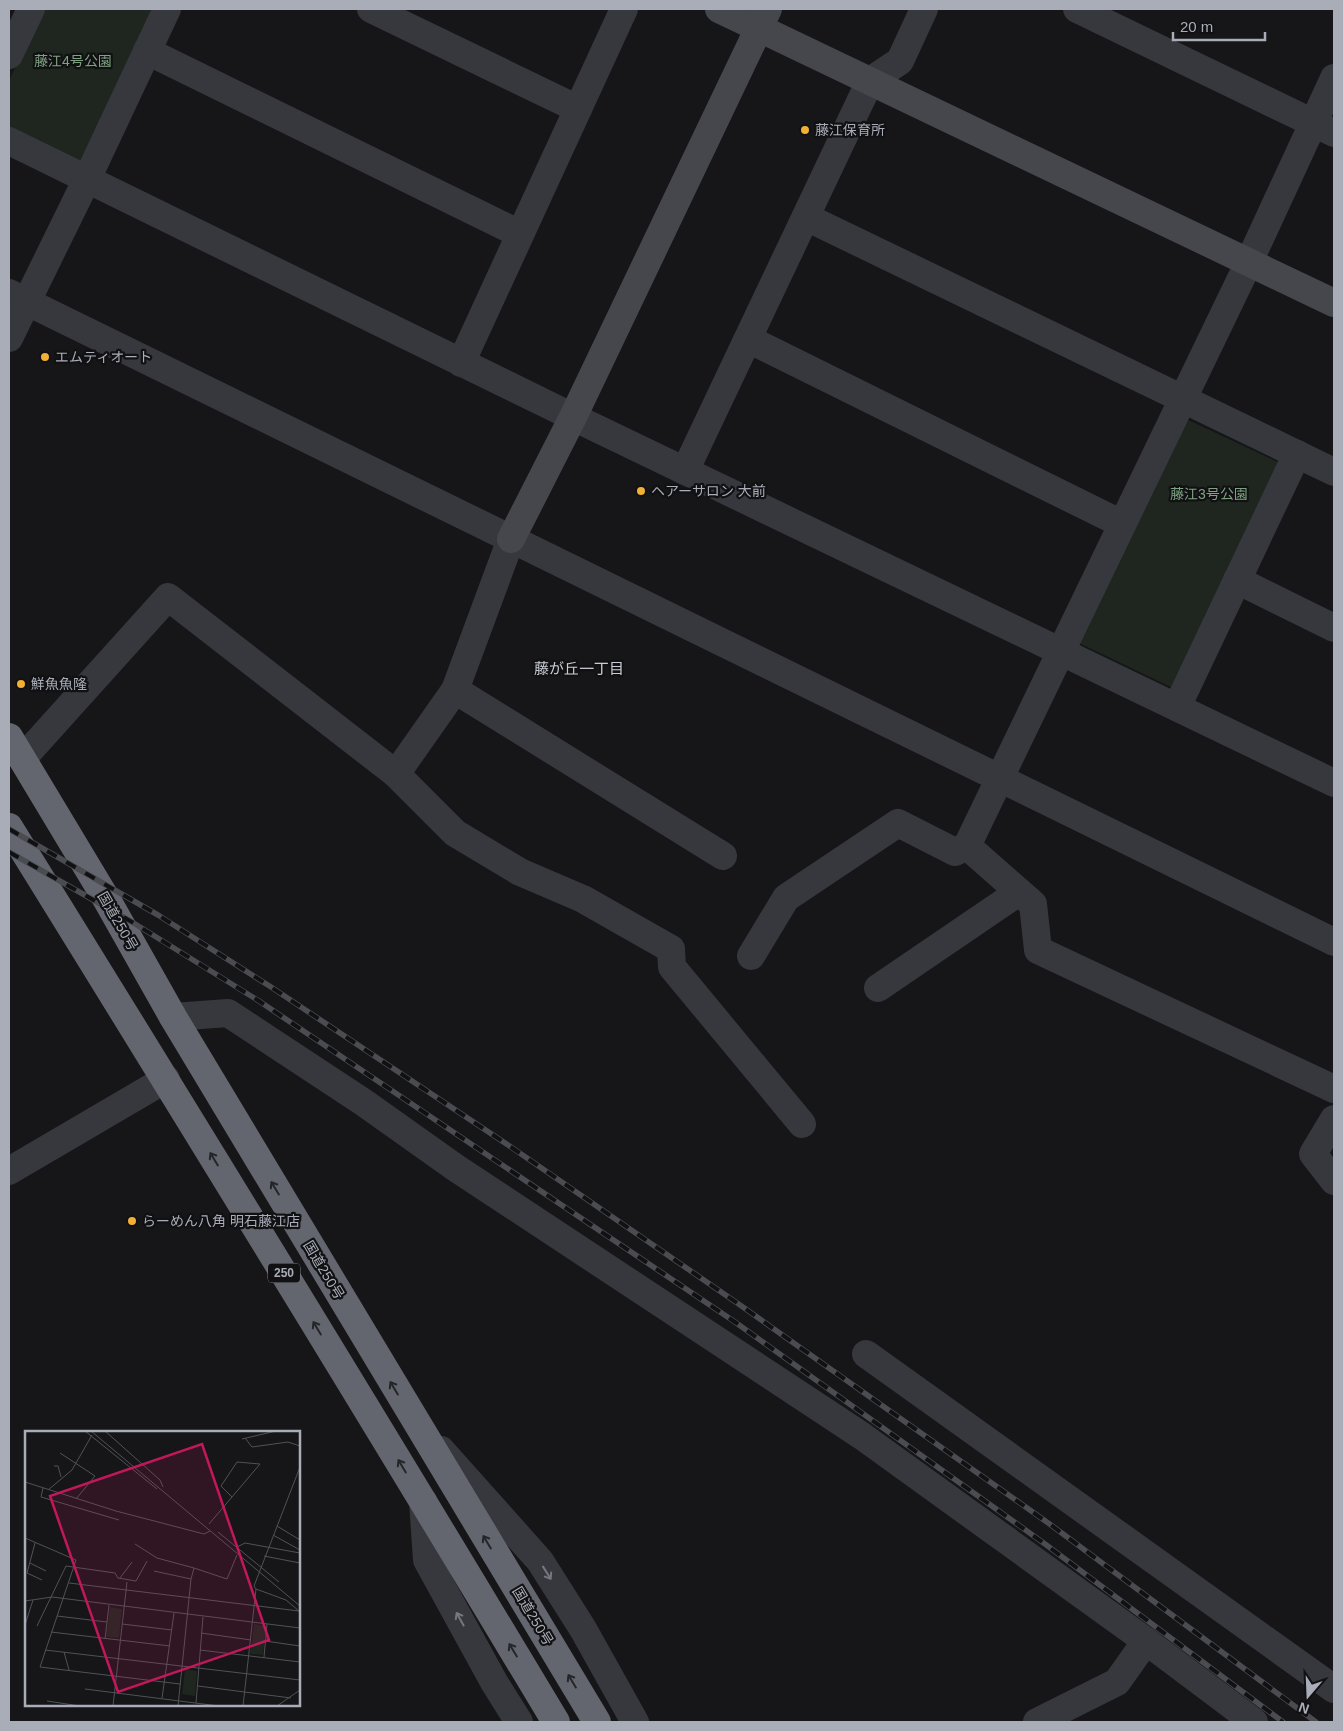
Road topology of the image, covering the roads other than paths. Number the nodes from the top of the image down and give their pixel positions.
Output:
1 (31, 9) edge
2 (167, 9) edge
3 (371, 9) edge
4 (624, 9) edge
5 (719, 9) edge
6 (924, 9) edge
7 (1077, 9) edge
8 (763, 18) edge
9 (147, 51) junction
10 (9, 55) edge
11 (1334, 78) edge
12 (870, 81) junction
13 (578, 109) junction
14 (1324, 127) edge
15 (9, 141) edge
16 (87, 179) junction
17 (806, 217) junction
18 (520, 234) junction
19 (1249, 262) junction
20 (17, 297) edge
21 (1334, 303) edge
22 (9, 338) edge
23 (748, 339) junction
24 (461, 363) junction
25 (1183, 398) junction
26 (573, 417) junction
27 (1297, 454) junction
28 (685, 471) junction
29 (1334, 472) edge
30 (1122, 524) junction
31 (511, 539) junction
32 (1237, 580) junction
33 (1334, 628) edge
34 (1060, 651) junction
35 (455, 690) junction
36 (1177, 707) junction
37 (15, 748) edge
38 (396, 774) junction
39 (999, 779) junction
40 (1334, 783) edge
41 (9, 827) edge
42 (967, 846) junction
43 (724, 856) dead end
44 (1019, 892) junction
45 (1334, 942) edge
46 (751, 956) dead end
47 (878, 988) dead end
48 (173, 1017) junction
49 (166, 1079) junction
50 (1334, 1089) edge
51 (1334, 1119) edge
52 (802, 1124) dead end
53 (9, 1171) edge
54 (1334, 1181) edge
55 (866, 1354) dead end
56 (412, 1418) junction
57 (423, 1501) junction
58 (1146, 1641) junction
59 (1334, 1689) edge
60 (519, 1722) edge
61 (556, 1722) edge
62 (597, 1722) edge
63 (635, 1722) edge
64 (1037, 1722) edge
65 (1254, 1722) edge

1 - 10 street
2 - 9 street
3 - 13 street
4 - 13 street
5 - 8 street
6 - 12 street
7 - 14 street
8 - 12 street
8 - 26 street
9 - 16 street
9 - 18 street
11 - 14 street
12 - 17 street
12 - 19 street
13 - 18 street
14 - 19 street
15 - 16 street
16 - 20 street
16 - 24 street
17 - 23 street
17 - 25 street
18 - 24 street
19 - 21 street
19 - 25 street
20 - 22 street
20 - 31 street
23 - 28 street
23 - 30 street
24 - 26 street
25 - 27 street
25 - 30 street
26 - 28 street
26 - 31 street
27 - 29 street
27 - 32 street
28 - 34 street
30 - 34 street
31 - 35 street
31 - 39 street
32 - 33 street
32 - 36 street
34 - 36 street
34 - 39 street
35 - 38 street
35 - 43 street
36 - 40 street
37 - 38 street
37 - 48 highway, 国道250号 / 250
38 - 52 street
39 - 42 street
39 - 45 street
41 - 49 highway, 250
42 - 44 street
42 - 46 street
44 - 47 street
44 - 50 street
56 -> 48 highway, 国道250号 / 250
48 - 58 street
49 - 53 street
57 -> 49 highway, 250
51 - 54 street
55 - 59 street
62 -> 56 highway, 国道250号 / 250
56 -> 63 street
60 -> 57 street
61 -> 57 highway, 250
58 - 64 street
58 - 65 street

